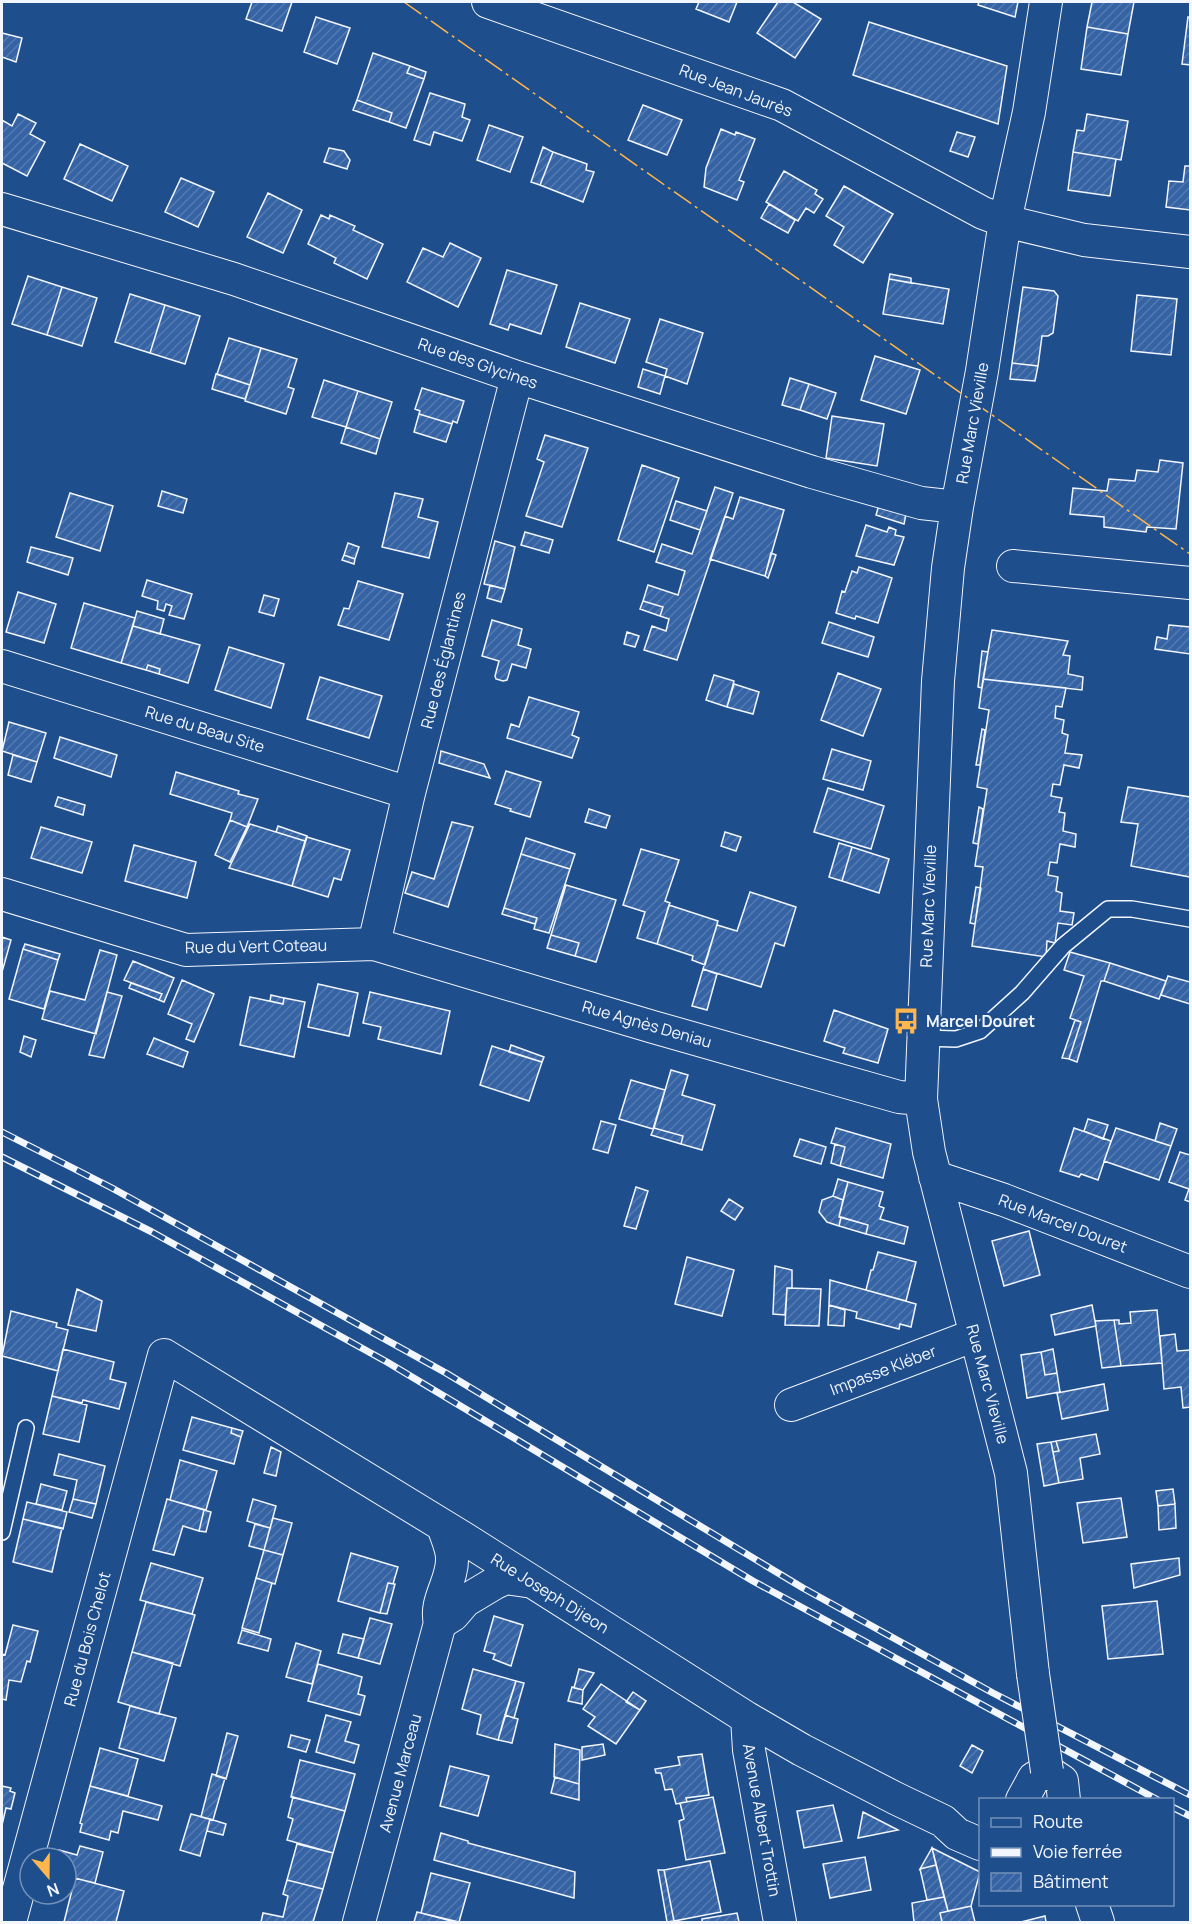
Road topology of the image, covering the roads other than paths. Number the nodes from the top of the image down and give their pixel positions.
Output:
1 (488, 2) edge
2 (1046, 2) edge
3 (2, 209) edge
4 (1005, 221) junction
5 (1191, 252) edge
6 (517, 377) junction
7 (957, 507) junction
8 (1013, 566) dead end
9 (1191, 583) edge
10 (2, 666) edge
11 (409, 793) junction
12 (2, 894) edge
13 (1191, 919) edge
14 (374, 944) junction
15 (923, 1038) junction
16 (921, 1099) junction
17 (935, 1177) junction
18 (1191, 1272) edge
19 (975, 1335) junction
20 (164, 1355) joint
21 (791, 1404) dead end
22 (26, 1428) dead end
23 (2, 1532) edge
24 (454, 1532) junction
25 (533, 1582) junction
26 (440, 1623) junction
27 (747, 1718) junction
28 (1047, 1771) junction
29 (1023, 1798) edge
30 (1064, 1798) edge
31 (979, 1820) edge
32 (943, 1821) junction
33 (979, 1844) edge
34 (1092, 1906) edge
35 (10, 1923) edge
36 (359, 1923) edge
37 (780, 1923) edge
38 (1098, 1923) edge

1 - 4 street, Rue Jean Jaurès
2 - 4 street, Rue Marc Vieville
3 - 6 street, Rue des Glycines
4 - 5 street, Rue Jean Jaurès
4 - 7 street, Rue Marc Vieville
6 - 7 street, Rue des Glycines
6 - 11 street, Rue des Églantines
7 - 15 street, Rue Marc Vieville
8 - 9 street
10 - 11 street, Rue du Beau Site
11 - 14 street, Rue des Églantines
12 - 14 street, Rue du Vert Coteau
13 - 15 lane
14 - 16 street, Rue Agnès Deniau
15 - 16 street, Rue Marc Vieville
16 - 17 street, Rue Marc Vieville
17 - 18 street, Rue Marcel Douret
17 - 19 street, Rue Marc Vieville
19 - 21 street, Impasse Kléber
19 - 28 street, Rue Marc Vieville, bridge
20 - 24 street, Rue Joseph Dijeon
20 - 35 street, Rue du Bois Chelot
22 - 23 lane
24 - 25 street, Rue Joseph Dijeon
24 - 26 street, Avenue Marceau
25 - 26 street
25 - 27 street, Rue Joseph Dijeon
26 - 36 street, Avenue Marceau
27 - 32 street, Rue Joseph Dijeon
27 - 37 street, Avenue Albert Trottin
28 - 29 street
28 - 30 street, Rue Marc Vieville
31 - 32 street, Rue Joseph Dijeon
32 - 33 street, Rue Joseph Dijeon
34 - 38 street

